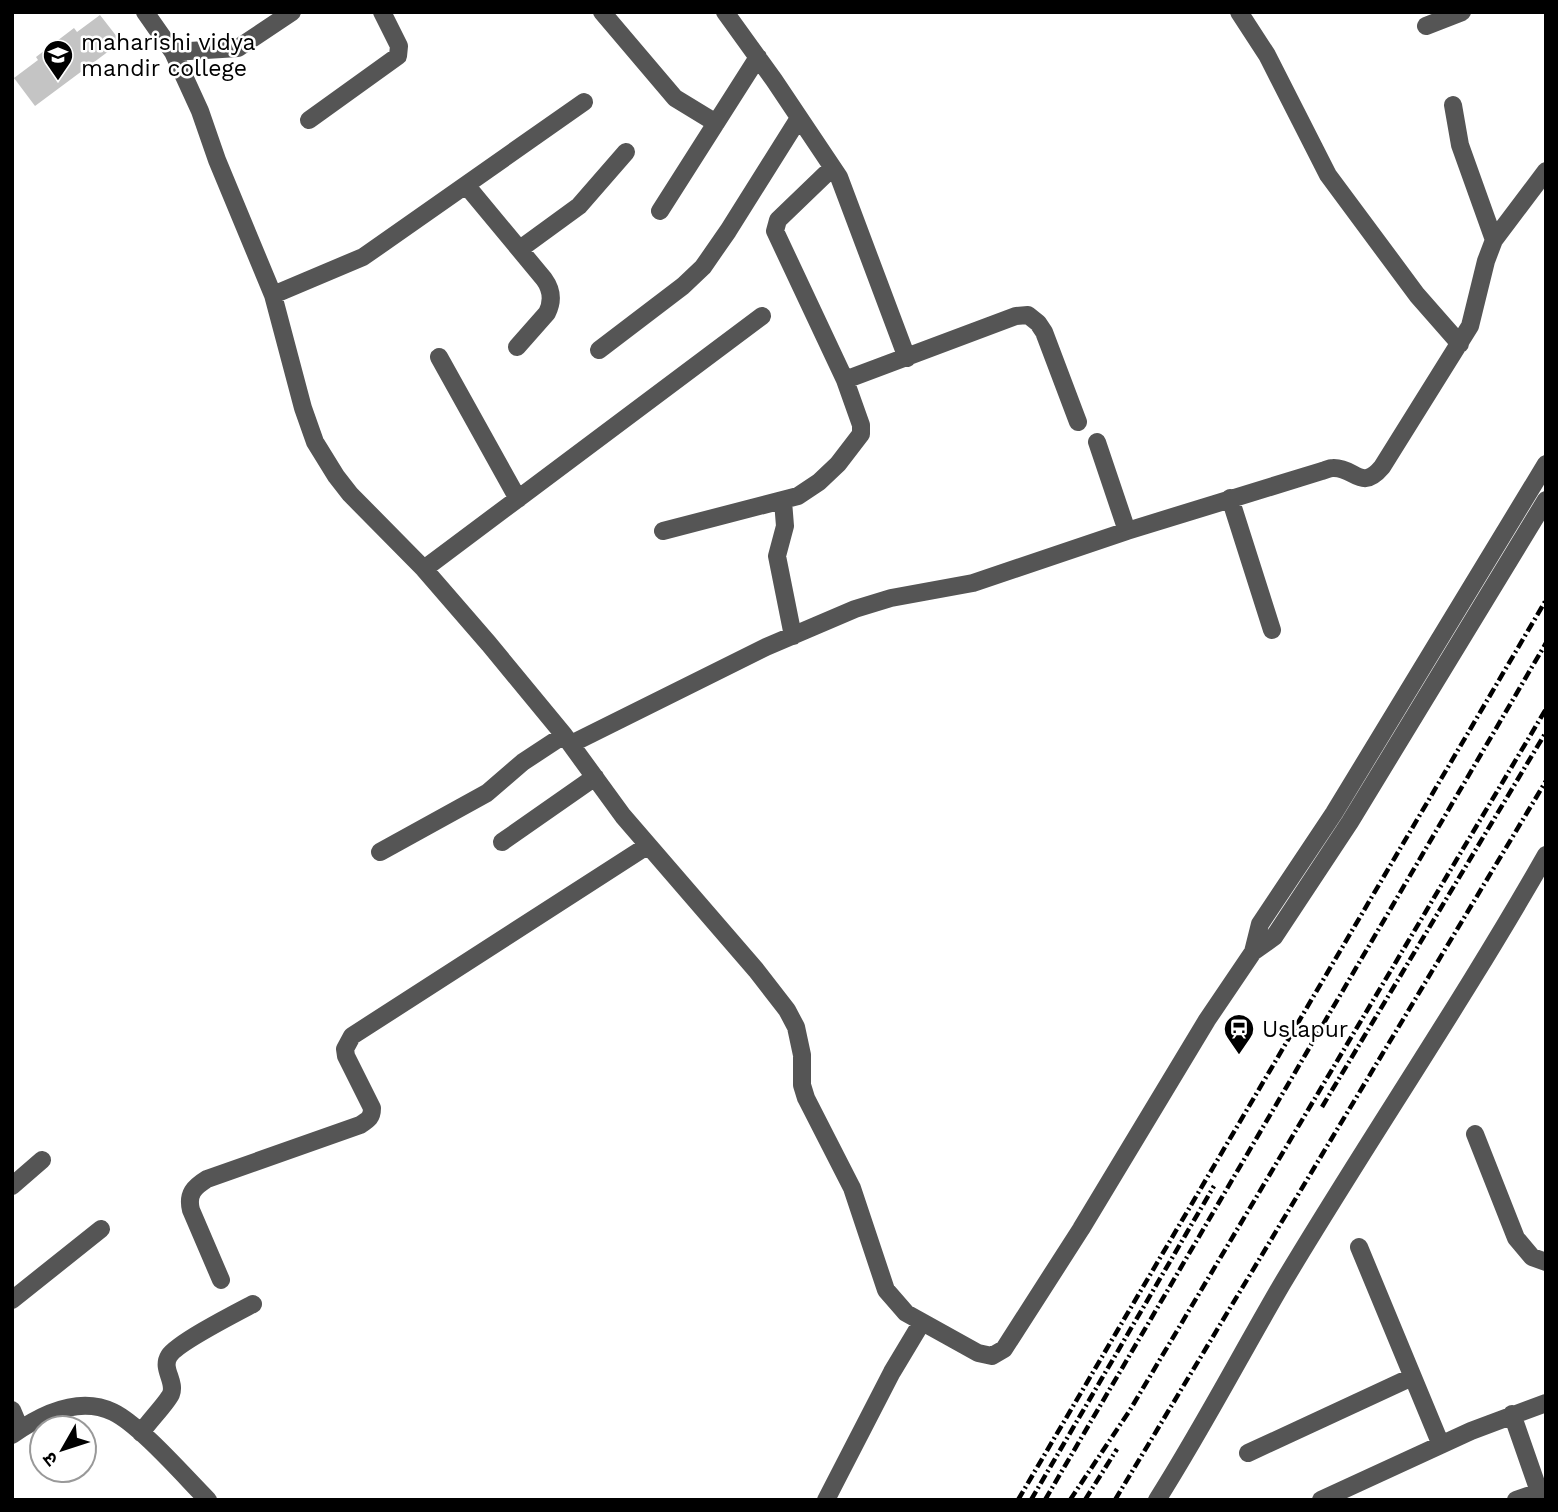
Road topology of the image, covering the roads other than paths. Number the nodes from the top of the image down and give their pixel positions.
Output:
1 (145, 12) edge
2 (292, 12) edge
3 (382, 12) edge
4 (602, 12) edge
5 (725, 12) edge
6 (1239, 12) edge
7 (1462, 12) edge
8 (1426, 26) dead end
9 (173, 52) junction
10 (758, 57) junction
11 (584, 102) dead end
12 (1452, 105) dead end
13 (799, 118) junction
14 (309, 120) dead end
15 (716, 123) junction
16 (626, 152) dead end
17 (832, 168) junction
18 (1546, 171) edge
19 (466, 185) junction
20 (660, 211) dead end
21 (1494, 240) junction
22 (520, 249) junction
23 (273, 295) junction
24 (762, 316) dead end
25 (1461, 344) junction
26 (517, 347) dead end
27 (599, 350) dead end
28 (439, 357) dead end
29 (907, 358) junction
30 (845, 380) junction
31 (1078, 422) dead end
32 (1097, 442) dead end
33 (1546, 464) edge
34 (1230, 498) junction
35 (518, 499) junction
36 (1546, 500) edge
37 (783, 501) junction
38 (663, 531) dead end
39 (1127, 531) junction
40 (424, 569) junction
41 (1272, 630) dead end
42 (793, 636) junction
43 (568, 740) junction
44 (595, 777) junction
45 (1342, 818) junction
46 (502, 842) dead end
47 (647, 846) junction
48 (380, 852) dead end
49 (1546, 855) edge
50 (1475, 1134) dead end
51 (42, 1160) dead end
52 (12, 1186) edge
53 (101, 1229) dead end
54 (1359, 1247) dead end
55 (1546, 1262) edge
56 (220, 1280) dead end
57 (12, 1300) edge
58 (253, 1304) dead end
59 (914, 1318) junction
60 (1412, 1377) junction
61 (1546, 1403) edge
62 (12, 1410) edge
63 (1512, 1414) junction
64 (16, 1432) edge
65 (141, 1433) junction
66 (1441, 1445) junction
67 (1248, 1453) dead end
68 (1540, 1496) edge
69 (1328, 1498) edge
70 (208, 1500) edge
71 (825, 1500) edge
72 (1157, 1500) edge
73 (1516, 1500) edge

1 - 9 street
2 - 9 street
3 - 14 street
4 - 15 street
5 - 10 street
6 - 25 street
7 - 8 street
9 - 23 street
10 - 13 street
10 - 15 street
11 - 19 street
12 - 21 street
13 - 17 street
13 - 27 street
15 - 20 street
16 - 22 street
17 - 29 street
17 - 30 street
18 - 21 street
19 - 22 street
19 - 23 street
21 - 25 street
22 - 26 street
23 - 40 street
24 - 35 street
25 - 34 street
28 - 35 street
29 - 30 street
29 - 31 street
30 - 37 street
32 - 39 street
33 - 45 street
34 - 39 street
34 - 41 street
35 - 40 street
36 - 45 street
37 - 38 street
37 - 42 street
39 - 42 street
40 - 43 street
42 - 43 street
43 - 44 street
43 - 48 street
44 - 46 street
44 - 47 street
45 - 59 street
47 - 56 street
47 - 59 street
49 - 72 street
50 - 55 street
51 - 52 street
53 - 57 street
54 - 60 street
58 - 65 street
59 - 71 street
60 - 66 street
60 - 67 street
61 - 63 street
62 - 64 street
63 - 66 street
63 - 68 street
64 - 65 street
65 - 70 street
66 - 69 street
68 - 73 street

